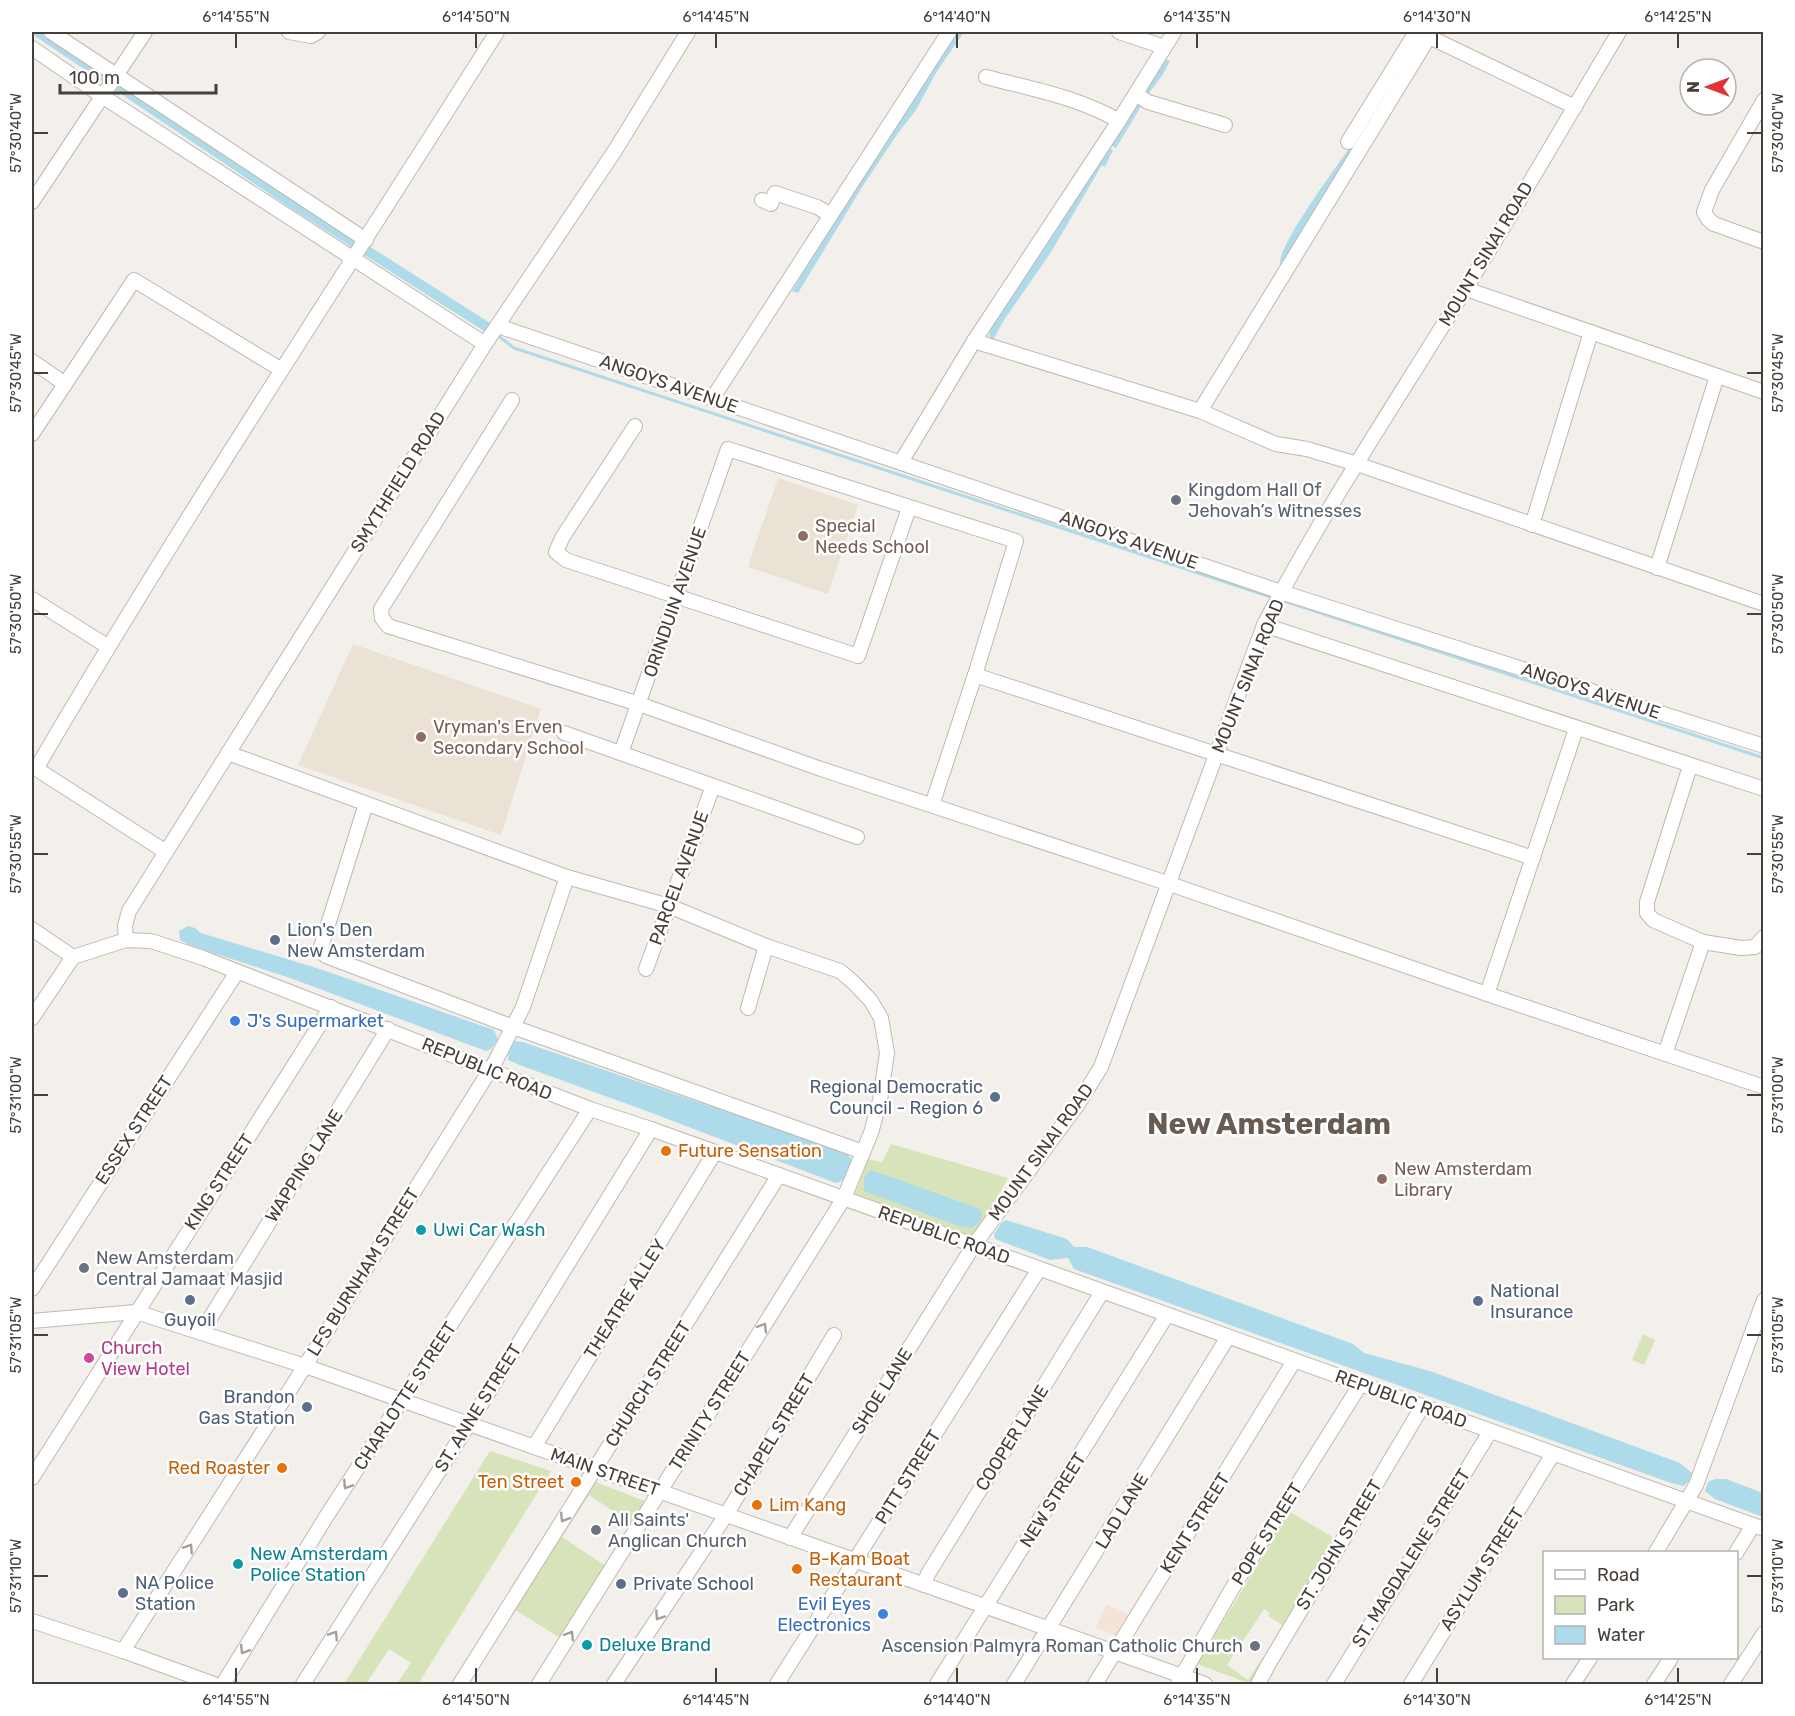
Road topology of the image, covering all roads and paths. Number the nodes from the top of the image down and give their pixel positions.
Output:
1 (51, 32) edge
2 (145, 32) edge
3 (289, 32) edge
4 (318, 32) edge
5 (497, 32) edge
6 (688, 32) edge
7 (949, 32) edge
8 (1119, 32) edge
9 (1174, 32) edge
10 (1619, 32) edge
11 (1424, 33) edge
12 (32, 48) edge
13 (1164, 48) junction
14 (117, 75) junction
15 (986, 77) dead end
16 (102, 96) junction
17 (1140, 97) junction
18 (1764, 100) edge
19 (1575, 106) junction
20 (1119, 121) junction
21 (1225, 125) dead end
22 (1348, 142) dead end
23 (762, 200) dead end
24 (32, 202) edge
25 (831, 215) junction
26 (366, 240) junction
27 (1764, 242) edge
28 (353, 259) junction
29 (1466, 289) junction
30 (498, 326) junction
31 (1591, 332) junction
32 (974, 341) junction
33 (485, 344) junction
34 (32, 362) edge
35 (280, 369) junction
36 (1717, 376) junction
37 (65, 384) junction
38 (1764, 392) edge
39 (712, 399) junction
40 (512, 400) dead end
41 (1200, 411) junction
42 (635, 426) dead end
43 (32, 434) edge
44 (901, 462) junction
45 (1357, 464) junction
46 (909, 508) junction
47 (1532, 525) junction
48 (1657, 568) junction
49 (677, 597) junction
50 (32, 599) edge
51 (1277, 600) junction
52 (1764, 604) edge
53 (1264, 626) junction
54 (107, 646) junction
55 (975, 675) junction
56 (639, 704) junction
57 (1576, 729) junction
58 (564, 733) dead end
59 (1764, 746) edge
60 (228, 753) junction
61 (621, 753) junction
62 (1217, 753) junction
63 (1690, 766) junction
64 (34, 767) edge
65 (713, 786) junction
66 (1764, 789) edge
67 (366, 804) junction
68 (932, 805) junction
69 (857, 837) dead end
70 (166, 852) junction
71 (1533, 858) junction
72 (567, 877) junction
73 (1167, 884) junction
74 (669, 906) junction
75 (32, 929) edge
76 (1764, 937) edge
77 (126, 940) junction
78 (1703, 942) junction
79 (766, 946) junction
80 (73, 957) junction
81 (646, 969) dead end
82 (237, 972) junction
83 (1487, 994) junction
84 (331, 1007) junction
85 (748, 1008) dead end
86 (32, 1018) edge
87 (513, 1027) junction
88 (388, 1029) junction
89 (1665, 1054) junction
90 (488, 1070) junction
91 (1764, 1087) edge
92 (590, 1109) junction
93 (651, 1129) junction
94 (715, 1152) junction
95 (863, 1152) junction
96 (779, 1175) junction
97 (844, 1198) junction
98 (974, 1245) junction
99 (1039, 1269) junction
100 (32, 1289) edge
101 (1102, 1292) junction
102 (1764, 1300) edge
103 (136, 1312) junction
104 (1167, 1315) junction
105 (32, 1321) edge
106 (201, 1333) junction
107 (834, 1335) dead end
108 (1228, 1337) junction
109 (1294, 1361) junction
110 (305, 1366) junction
111 (1360, 1385) junction
112 (403, 1401) junction
113 (1422, 1407) junction
114 (469, 1424) junction
115 (1490, 1432) junction
116 (534, 1447) junction
117 (1553, 1454) junction
118 (595, 1468) junction
119 (32, 1478) edge
120 (660, 1491) junction
121 (1688, 1501) junction
122 (726, 1515) junction
123 (1758, 1527) edge
124 (790, 1538) junction
125 (1657, 1551) edge
126 (1738, 1551) edge
127 (855, 1560) junction
128 (924, 1585) junction
129 (987, 1607) junction
130 (32, 1621) edge
131 (1050, 1629) junction
132 (1764, 1634) edge
133 (123, 1651) junction
134 (1115, 1652) junction
135 (1589, 1659) edge
136 (1670, 1659) edge
137 (178, 1679) edge
138 (1179, 1681) edge
139 (214, 1684) edge
140 (223, 1684) edge
141 (303, 1684) edge
142 (460, 1684) edge
143 (539, 1684) edge
144 (614, 1684) edge
145 (777, 1684) edge
146 (937, 1684) edge
147 (1014, 1684) edge
148 (1095, 1684) edge
149 (1204, 1684) edge
150 (1258, 1684) edge
151 (1334, 1684) edge
152 (1411, 1684) edge
153 (1573, 1684) edge
154 (1654, 1684) edge
155 (1731, 1684) edge

1 - 14 street
2 - 14 street
3 - 4 street
5 - 26 street
6 - 30 street, SMYTHFIELD ROAD
7 - 25 street
8 - 13 street
9 - 13 street
10 - 19 street, MOUNT SINAI ROAD
11 - 19 street
11 - 22 street
11 - 41 street
12 - 16 street
13 - 17 street
14 - 16 street
14 - 26 street
15 - 20 street
16 - 24 street
16 - 28 street
17 - 20 street
17 - 21 street
18 - 27 street
19 - 29 street, MOUNT SINAI ROAD
20 - 32 street
23 - 25 street
25 - 39 street
26 - 28 street
28 - 33 street
28 - 35 street
29 - 31 street
29 - 45 street, MOUNT SINAI ROAD
30 - 33 street, SMYTHFIELD ROAD
30 - 39 street, ANGOYS AVENUE
31 - 36 street
31 - 47 street
32 - 41 street
32 - 44 street
33 - 60 street, SMYTHFIELD ROAD
34 - 37 street
35 - 37 street
35 - 54 street
36 - 38 street
36 - 48 street
37 - 43 street
39 - 44 street, ANGOYS AVENUE
40 - 56 street
41 - 45 street
42 - 49 street
44 - 51 street, ANGOYS AVENUE
45 - 47 street
45 - 51 street, MOUNT SINAI ROAD
46 - 49 street, ORINDUIN AVENUE
46 - 49 street
46 - 55 street
47 - 48 street
48 - 52 street
49 - 56 street, ORINDUIN AVENUE
50 - 54 street
51 - 53 street, MOUNT SINAI ROAD
51 - 59 street, ANGOYS AVENUE
53 - 57 street
53 - 62 street, MOUNT SINAI ROAD
54 - 64 street
55 - 62 street
55 - 68 street
56 - 61 street, ORINDUIN AVENUE
56 - 68 street
57 - 63 street
57 - 71 street
58 - 61 street
60 - 67 street, TRINITY STREET
60 - 70 street, SMYTHFIELD ROAD
61 - 65 street
62 - 71 street
62 - 73 street, MOUNT SINAI ROAD
63 - 66 street
63 - 78 street
64 - 70 street
65 - 69 street
65 - 74 street, PARCEL AVENUE
67 - 72 street, TRINITY STREET
67 - 87 street
68 - 73 street
70 - 77 street, SMYTHFIELD ROAD
71 - 83 street
72 - 74 street, TRINITY STREET
72 - 87 street, LFS BURNHAM STREET
73 - 83 street
73 - 98 street, MOUNT SINAI ROAD
74 - 79 street, TRINITY STREET
74 - 81 street, PARCEL AVENUE
75 - 80 street
76 - 78 street
77 - 80 street
77 - 82 street, REPUBLIC ROAD
78 - 89 street
79 - 85 street
79 - 95 street, TRINITY STREET
80 - 86 street
82 - 84 street, REPUBLIC ROAD
82 - 100 street, ESSEX STREET
83 - 89 street
84 - 88 street, REPUBLIC ROAD
84 - 103 street, KING STREET
87 - 90 street, LFS BURNHAM STREET
87 - 95 street
88 - 90 street, REPUBLIC ROAD
88 - 106 street, WAPPING LANE
89 - 91 street
90 - 92 street, REPUBLIC ROAD
90 - 110 street, LFS BURNHAM STREET
92 - 93 street, REPUBLIC ROAD
92 - 112 street, CHARLOTTE STREET
93 - 94 street, REPUBLIC ROAD
93 - 114 street, ST. ANNE STREET
94 - 96 street, REPUBLIC ROAD
94 - 116 street, THEATRE ALLEY
95 - 97 street, TRINITY STREET
96 - 97 street, REPUBLIC ROAD
96 - 118 street, CHURCH STREET
97 - 98 street, REPUBLIC ROAD
120 -> 97 street, TRINITY STREET
98 - 99 street, REPUBLIC ROAD
98 - 124 street, SHOE LANE
99 - 101 street, REPUBLIC ROAD
99 - 127 street, PITT STREET
101 - 104 street, REPUBLIC ROAD
101 - 128 street, COOPER LANE
102 - 121 street
103 - 105 street, MAIN STREET
103 - 106 street, MAIN STREET
103 - 119 street, KING STREET
104 - 108 street, REPUBLIC ROAD
104 - 129 street, NEW STREET
106 - 110 street, MAIN STREET
107 - 122 street, CHAPEL STREET
108 - 109 street, REPUBLIC ROAD
108 - 131 street, LAD LANE
109 - 111 street, REPUBLIC ROAD
109 - 134 street, KENT STREET
110 - 112 street, MAIN STREET
133 -> 110 street, LFS BURNHAM STREET
111 - 113 street, REPUBLIC ROAD
111 - 138 street, POPE STREET
112 - 114 street, MAIN STREET
112 -> 140 street, CHARLOTTE STREET
113 - 115 street, REPUBLIC ROAD
113 - 150 street, ST. JOHN STREET
114 - 116 street, MAIN STREET
141 -> 114 street, ST. ANNE STREET
115 - 117 street, REPUBLIC ROAD
115 - 151 street, ST. MAGDALENE STREET
116 - 118 street, MAIN STREET
117 - 121 street, REPUBLIC ROAD
117 - 152 street, ASYLUM STREET
118 - 120 street, MAIN STREET
118 -> 142 street, CHURCH STREET
120 - 122 street, MAIN STREET
143 -> 120 street, TRINITY STREET
121 - 123 street, REPUBLIC ROAD
121 - 125 street
122 - 124 street, MAIN STREET
122 -> 144 street, CHAPEL STREET
123 - 126 street
124 - 127 street, MAIN STREET
127 - 128 street, MAIN STREET
127 - 145 street, PITT STREET
128 - 129 street, MAIN STREET
129 - 131 street, MAIN STREET
129 - 146 street, NEW STREET
130 - 133 street
131 - 134 street, MAIN STREET
131 - 147 street, LAD LANE
132 - 155 street
133 - 137 street
134 - 138 street, MAIN STREET
134 - 148 street, KENT STREET
135 - 153 street
136 - 154 street
137 - 139 street
138 - 149 street, MAIN STREET

